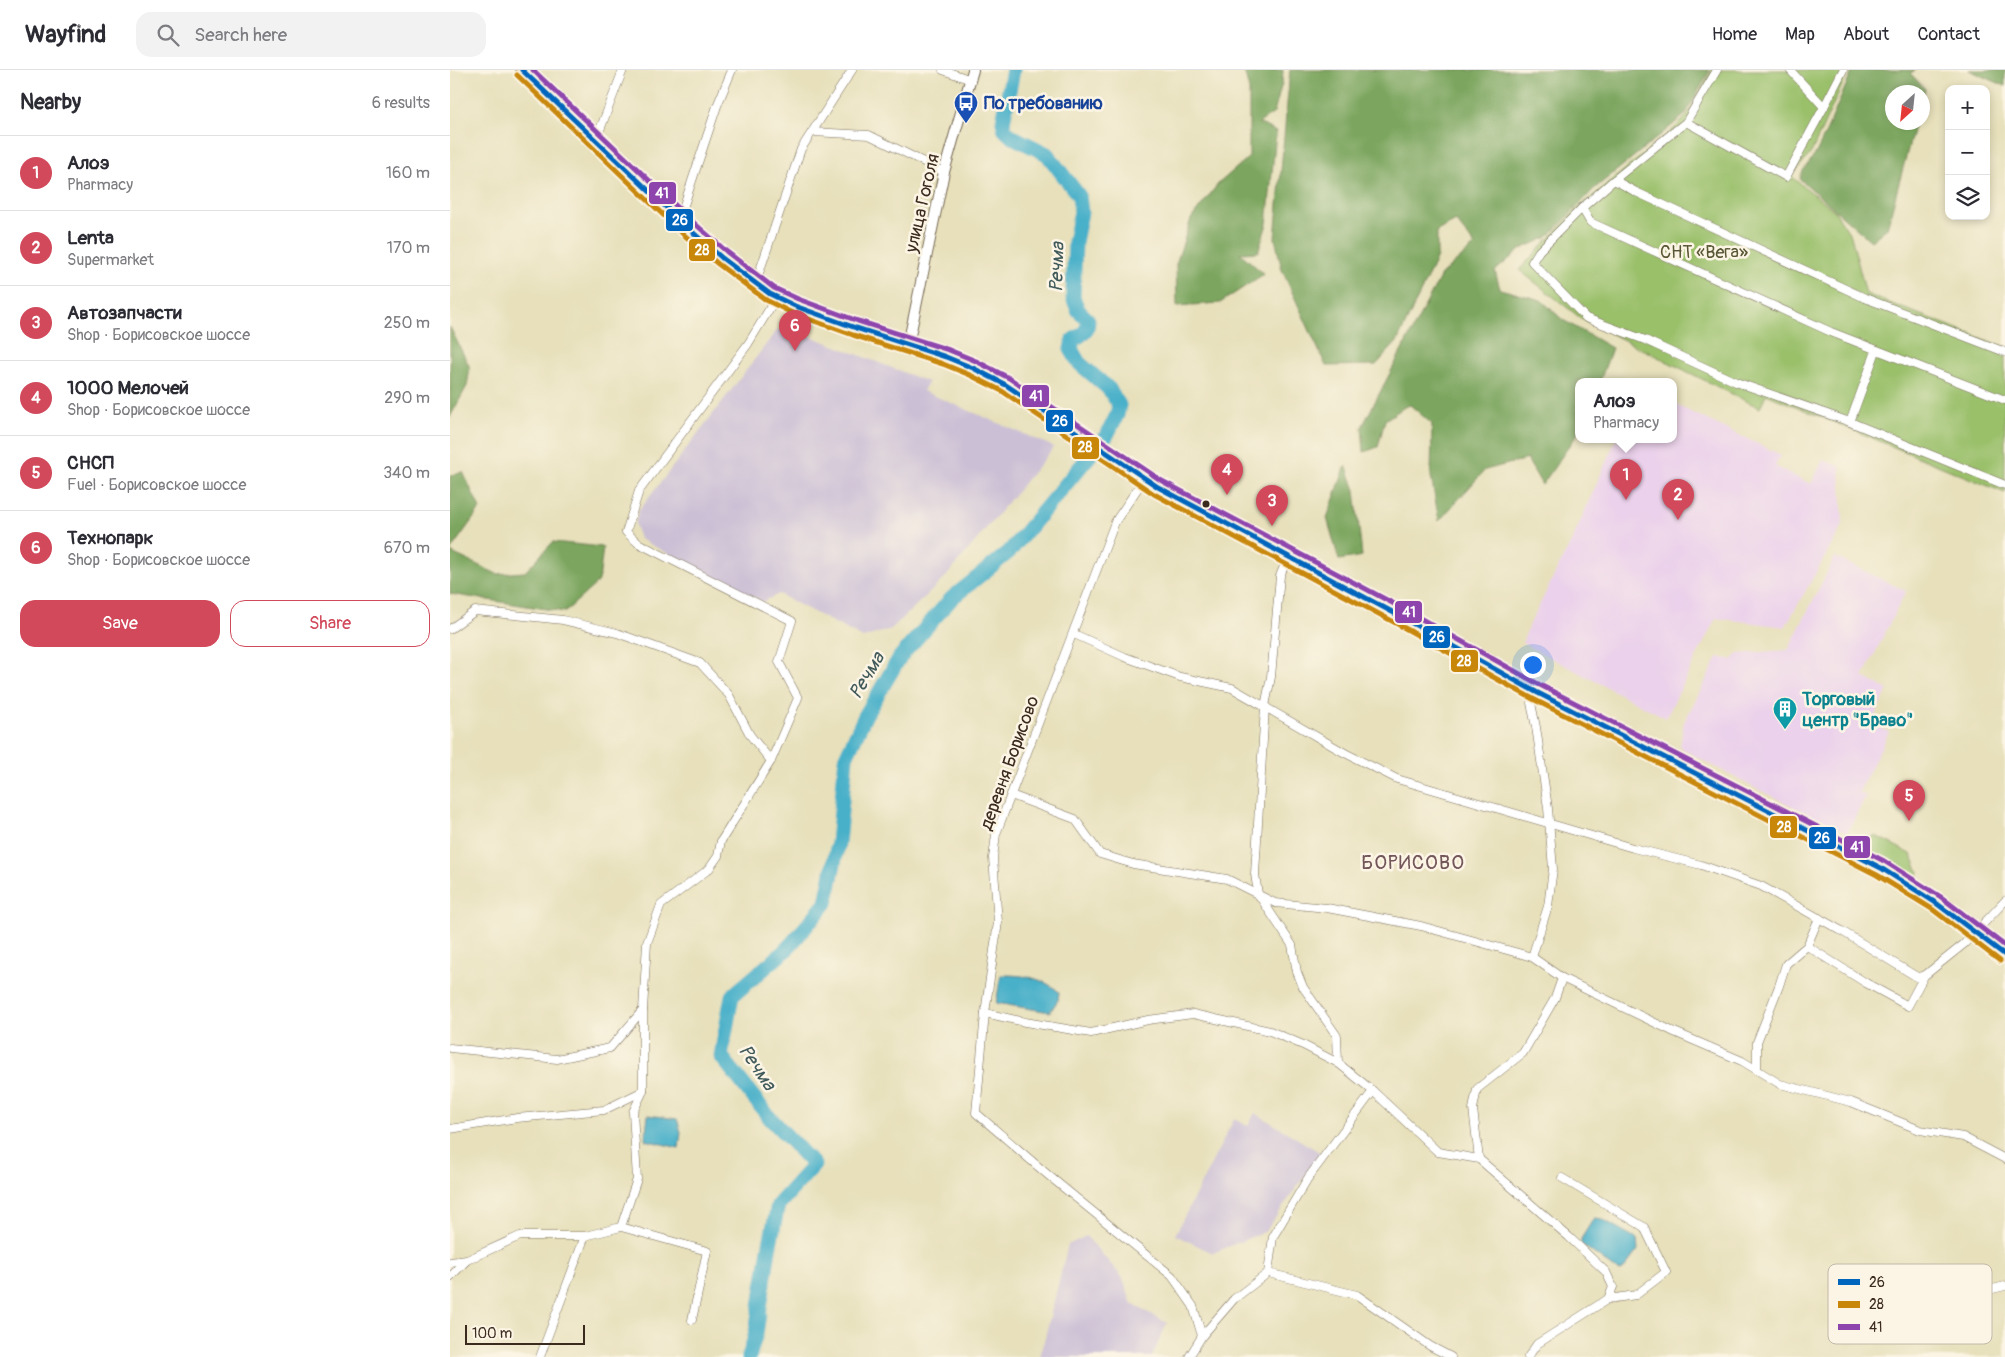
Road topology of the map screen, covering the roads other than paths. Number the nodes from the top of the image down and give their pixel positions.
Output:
1 (522, 70) edge
2 (623, 70) edge
3 (732, 70) edge
4 (852, 70) edge
5 (943, 70) edge
6 (1717, 70) edge
7 (1790, 70) edge
8 (1843, 70) edge
9 (972, 75) edge
10 (1824, 107) junction
11 (1686, 122) junction
12 (812, 132) junction
13 (596, 140) junction
14 (944, 172) junction
15 (1614, 180) junction
16 (1582, 208) junction
17 (679, 220) junction
18 (755, 285) junction
19 (776, 298) junction
20 (908, 344) junction
21 (1876, 351) junction
22 (2005, 352) edge
23 (2005, 400) edge
24 (1850, 422) junction
25 (1144, 479) junction
26 (2005, 485) edge
27 (1288, 557) junction
28 (450, 629) edge
29 (1074, 634) junction
30 (1536, 692) junction
31 (1265, 706) junction
32 (771, 761) junction
33 (1011, 795) junction
34 (1548, 822) junction
35 (1258, 894) junction
36 (2005, 901) edge
37 (1819, 918) junction
38 (1976, 932) junction
39 (1807, 946) junction
40 (2005, 955) edge
41 (1532, 958) junction
42 (1924, 976) junction
43 (1562, 978) junction
44 (643, 1010) junction
45 (985, 1013) junction
46 (450, 1048) edge
47 (1338, 1063) junction
48 (1757, 1070) junction
49 (643, 1091) junction
50 (1373, 1091) junction
51 (450, 1129) edge
52 (1479, 1159) junction
53 (2005, 1159) edge
54 (1562, 1178) dead end
55 (621, 1227) junction
56 (585, 1236) junction
57 (467, 1260) junction
58 (450, 1262) edge
59 (1268, 1273) junction
60 (450, 1277) edge
61 (2005, 1286) edge
62 (1992, 1289) edge
63 (1608, 1299) junction
64 (692, 1320) dead end
65 (1202, 1336) junction
66 (540, 1357) edge
67 (1189, 1357) edge
68 (1451, 1357) edge
69 (1528, 1357) edge

1 - 13 main road
2 - 13 street
3 - 17 street
4 - 12 street
5 - 9 street
6 - 11 street
7 - 10 street
8 - 10 street
9 - 14 street, улица Гоголя
10 - 11 street
11 - 15 street
12 - 14 street
12 - 18 street
13 - 17 main road
14 - 20 street, улица Гоголя
15 - 16 street
15 - 22 street
16 - 21 street
16 - 24 street
17 - 18 main road
18 - 19 main road
19 - 20 main road
19 - 32 street
20 - 25 main road
21 - 23 street
21 - 24 street
24 - 26 street
25 - 27 main road
25 - 29 street, деревня Борисово
27 - 30 main road
27 - 31 street
28 - 32 street
29 - 31 street
29 - 33 street, деревня Борисово
30 - 34 street
30 - 38 main road
31 - 34 street
31 - 35 street
32 - 44 street
33 - 35 street
33 - 45 street, деревня Борисово
34 - 37 street
34 - 41 street
35 - 41 street
35 - 47 street
36 - 38 street
37 - 39 street
37 - 42 street
38 - 40 main road
38 - 42 street
39 - 42 street
39 - 48 street
41 - 43 street
43 - 48 street
43 - 52 street
44 - 46 street
44 - 49 street
45 - 47 street
45 - 65 street, деревня Борисово
47 - 50 street
48 - 53 street
49 - 51 street
49 - 55 street
50 - 52 street
50 - 59 street
52 - 63 street
54 - 63 street
55 - 56 street
55 - 64 street
56 - 57 street
56 - 66 street
57 - 58 street
57 - 60 street
59 - 65 street
59 - 68 street
61 - 62 street
63 - 69 street
65 - 67 street

